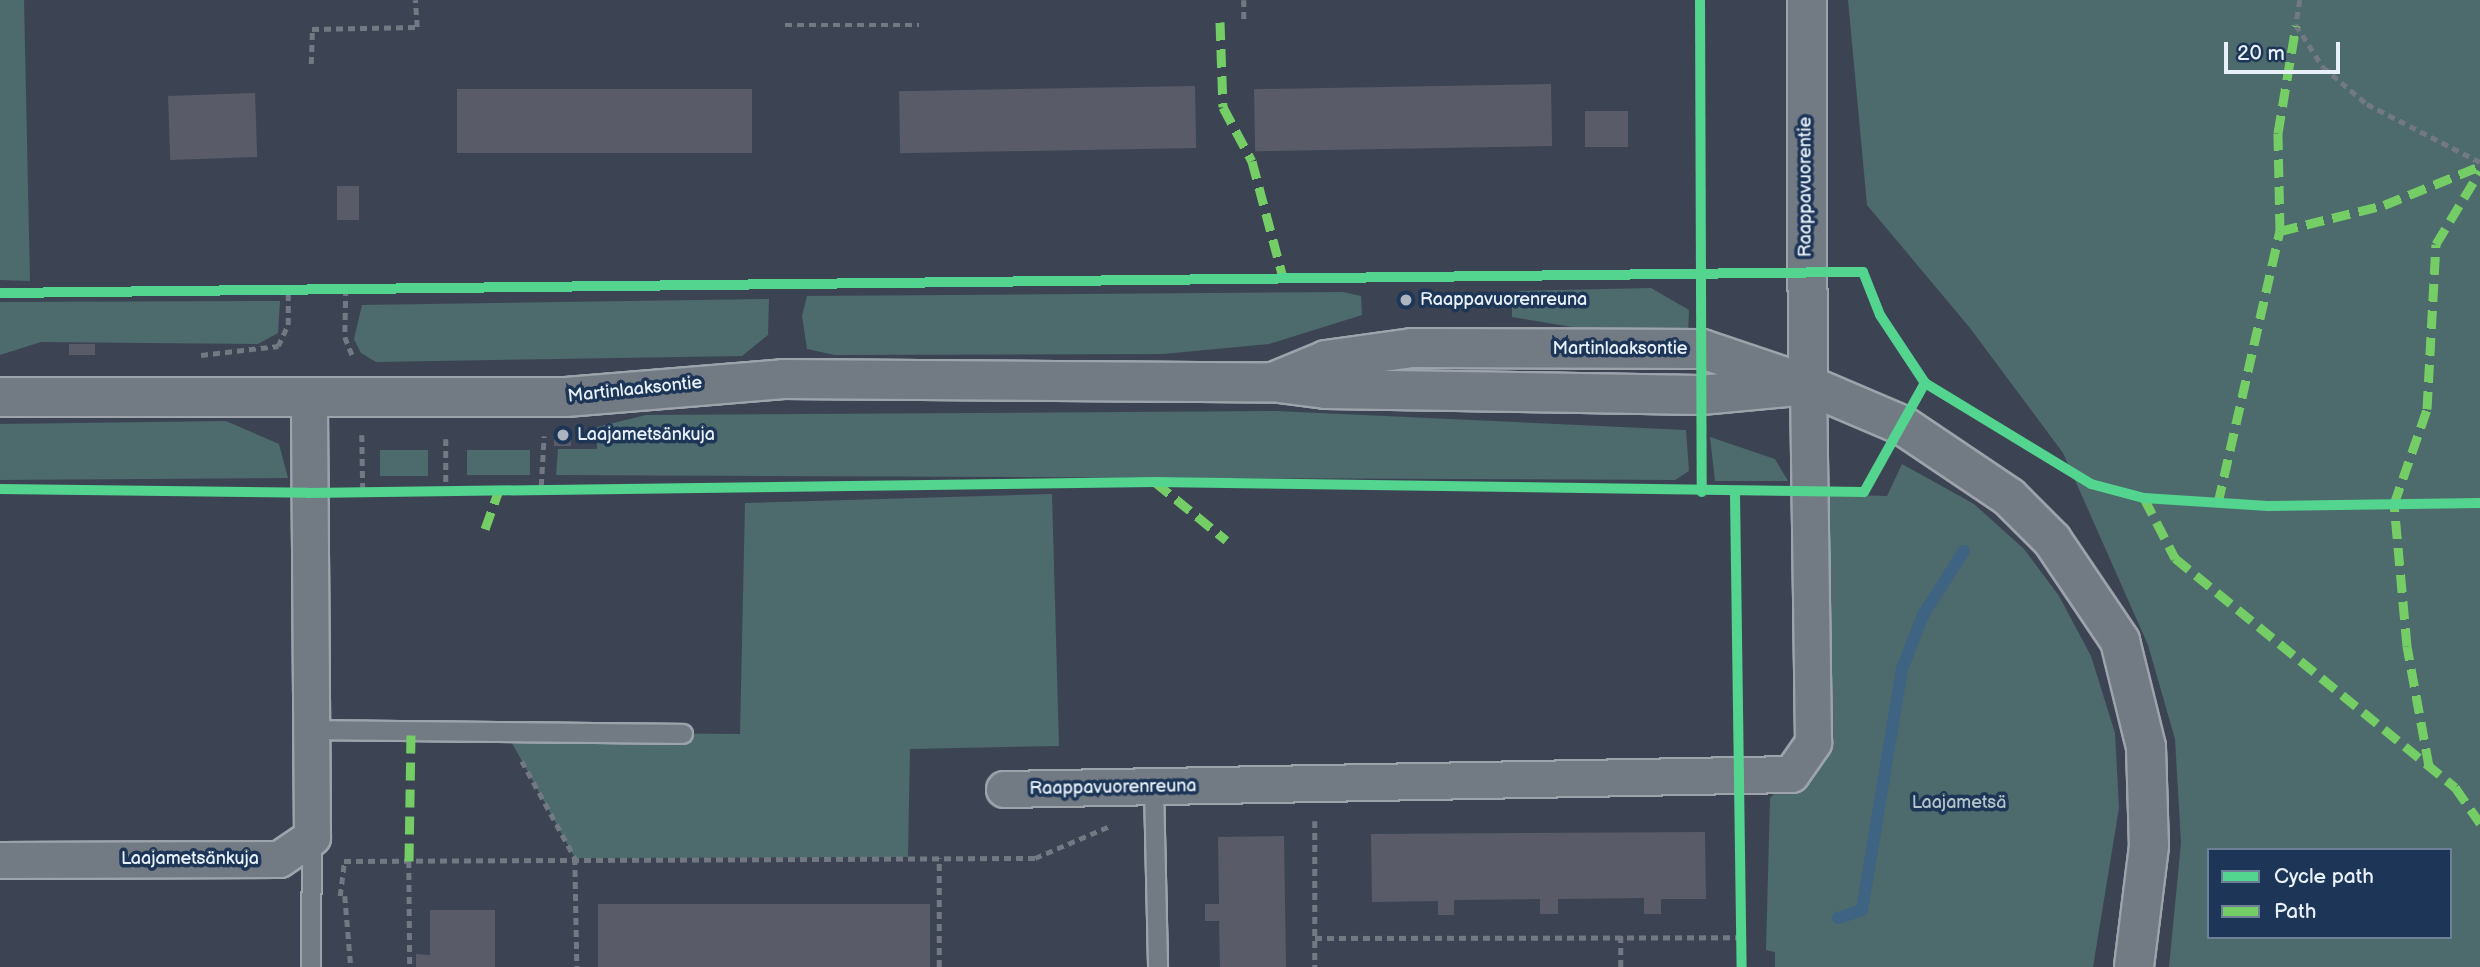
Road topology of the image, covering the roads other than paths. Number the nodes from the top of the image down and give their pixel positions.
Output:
1 (1807, 0) edge
2 (1808, 385) junction
3 (0, 397) edge
4 (309, 398) junction
5 (312, 730) junction
6 (683, 734) dead end
7 (1004, 789) dead end
8 (1155, 797) junction
9 (328, 843) junction
10 (0, 860) edge
11 (311, 967) edge
12 (1158, 967) edge
13 (2134, 967) edge

1 - 2 street, Raappavuorentie
2 - 4 street, Martinlaaksontie
2 - 8 street, Raappavuorenreuna
2 - 13 street
3 - 4 street, Martinlaaksontie
4 - 5 street
5 - 6 lane
5 - 9 street
7 - 8 street, Raappavuorenreuna
8 - 12 lane
9 - 10 street, Laajametsänkuja
9 - 11 lane

